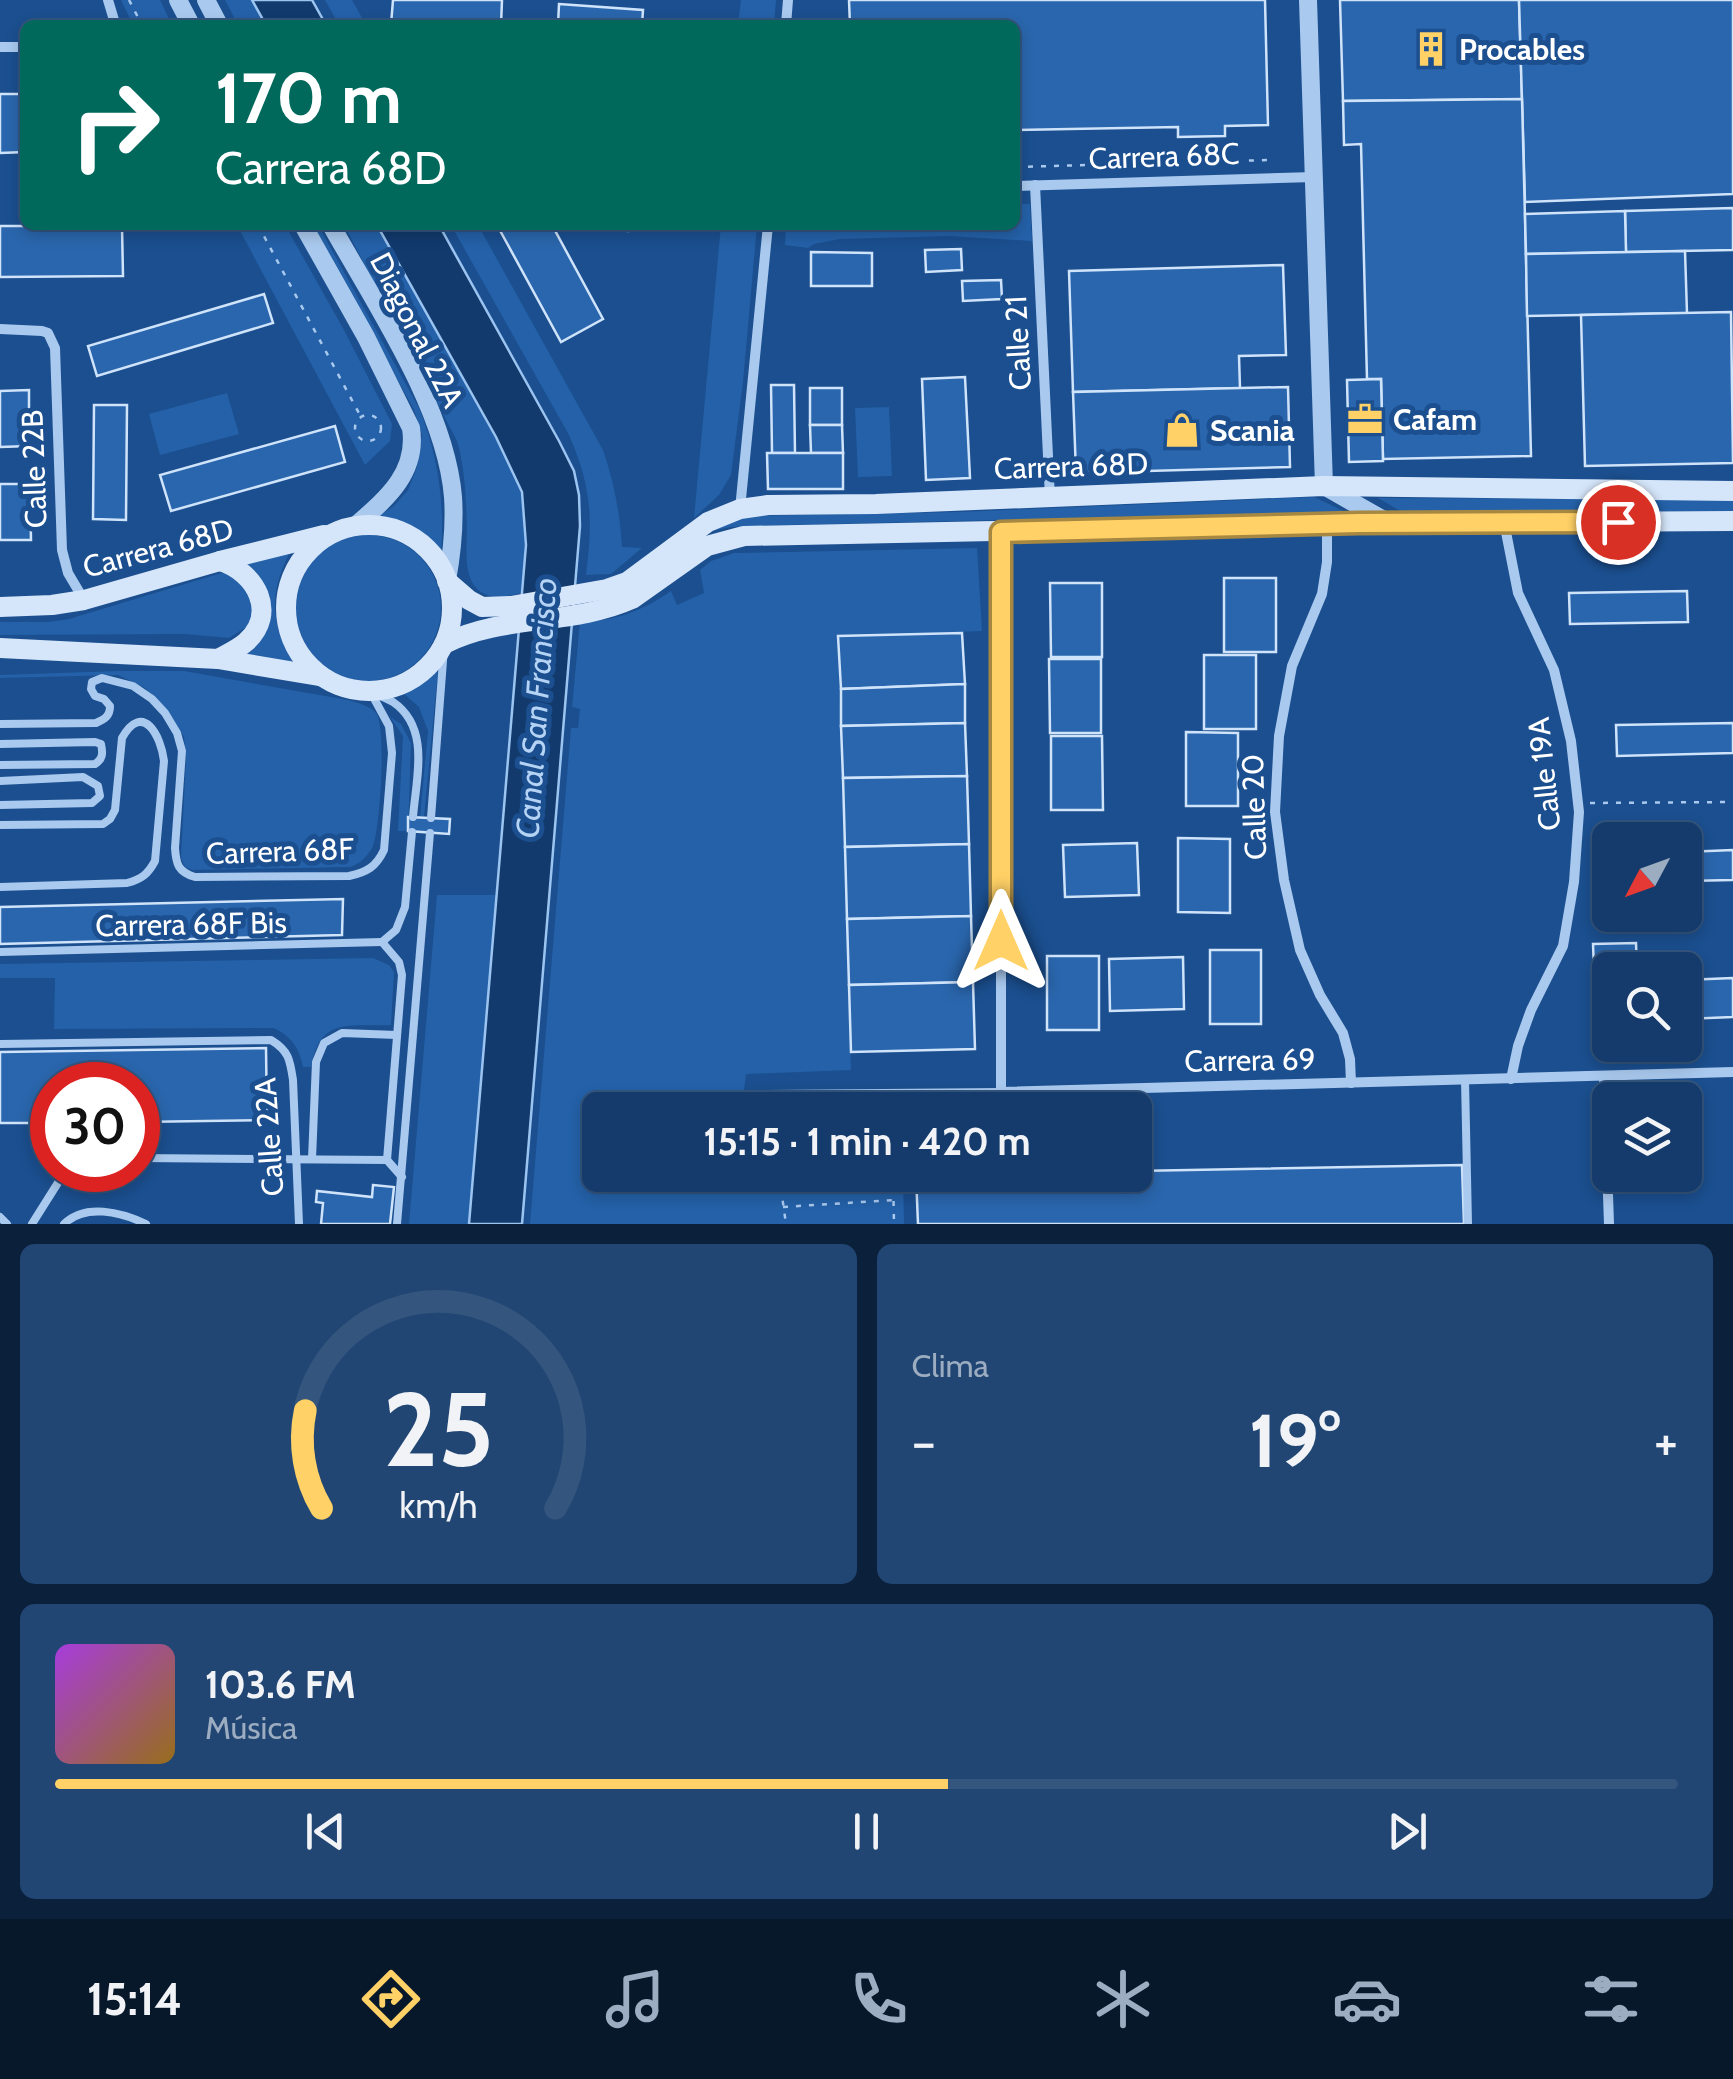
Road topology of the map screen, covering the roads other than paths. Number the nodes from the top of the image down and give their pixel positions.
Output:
1 (1308, 0) edge
2 (1314, 177) junction
3 (1036, 185) junction
4 (1020, 186) edge
5 (306, 230) edge
6 (334, 230) edge
7 (768, 230) edge
8 (0, 329) edge
9 (1324, 486) junction
10 (1733, 491) edge
11 (1050, 498) junction
12 (740, 509) junction
13 (1504, 522) junction
14 (1733, 522) edge
15 (1389, 523) junction
16 (1327, 524) junction
17 (355, 526) junction
18 (1001, 532) junction
19 (330, 534) junction
20 (220, 561) junction
21 (447, 581) junction
22 (84, 600) junction
23 (586, 603) junction
24 (0, 607) edge
25 (512, 614) junction
26 (444, 644) junction
27 (0, 648) edge
28 (218, 659) junction
29 (321, 676) junction
30 (370, 691) junction
31 (0, 724) edge
32 (0, 744) edge
33 (0, 765) edge
34 (0, 781) edge
35 (0, 805) edge
36 (413, 817) dead end
37 (431, 818) dead end
38 (0, 826) edge
39 (412, 832) dead end
40 (430, 832) dead end
41 (0, 887) edge
42 (382, 942) junction
43 (0, 952) edge
44 (397, 1035) junction
45 (0, 1044) edge
46 (1733, 1072) edge
47 (1604, 1076) junction
48 (1512, 1079) junction
49 (1465, 1080) junction
50 (1350, 1083) junction
51 (1001, 1092) joint
52 (160, 1158) edge
53 (297, 1158) junction
54 (312, 1159) junction
55 (387, 1160) junction
56 (402, 1177) junction
57 (52, 1192) edge
58 (0, 1217) edge
59 (7, 1224) edge
60 (32, 1224) edge
61 (64, 1224) edge
62 (146, 1224) edge
63 (299, 1224) edge
64 (398, 1224) edge
65 (1468, 1224) edge
66 (1608, 1224) edge

1 - 2 street
2 - 3 street, Carrera 68C
2 - 9 street
3 - 4 street, Carrera 68C
3 - 11 street, Calle 21
5 - 17 street, Diagonal 22A
6 - 21 street, Diagonal 22A
7 - 12 street
8 - 22 street, Calle 22B
9 - 10 main road, Carrera 68D
9 - 11 main road, Carrera 68D
9 - 15 street
11 - 12 main road, Carrera 68D
12 - 23 main road, Carrera 68D
13 - 14 main road, Carrera 68D
13 - 15 main road, Carrera 68D
13 - 48 street, Calle 19A
15 - 16 main road, Carrera 68D
16 - 18 main road, Carrera 68D
16 - 50 street, Calle 20
17 - 19 main road
17 - 21 main road
18 - 23 main road, Carrera 68D
18 - 51 street
19 - 20 main road, Carrera 68D
19 - 29 main road
20 - 22 main road, Carrera 68D
20 - 28 main road
21 - 25 main road, Carrera 68D
21 - 26 main road
22 - 24 main road, Carrera 68D
23 - 25 main road, Carrera 68D
25 - 26 main road, Carrera 68D
26 - 30 main road
26 - 37 lane
27 - 28 main road
28 - 29 main road
29 - 30 main road
30 - 31 lane, Carrera 68F
30 - 36 lane
32 - 33 lane
34 - 35 lane
38 - 41 lane
39 - 42 lane
40 - 56 lane
42 - 43 lane, Carrera 68F Bis
42 - 44 lane
44 - 54 lane
44 - 55 lane
45 - 53 lane, Calle 22A
46 - 47 street, Carrera 69
47 - 48 street, Carrera 69
47 - 66 street
48 - 49 street, Carrera 69
49 - 50 street, Carrera 69
49 - 65 lane
50 - 51 street, Carrera 69
52 - 53 lane
53 - 54 lane
53 - 63 lane, Calle 22A
54 - 55 lane
55 - 56 lane
56 - 64 lane
57 - 60 lane
58 - 59 lane
61 - 62 lane

